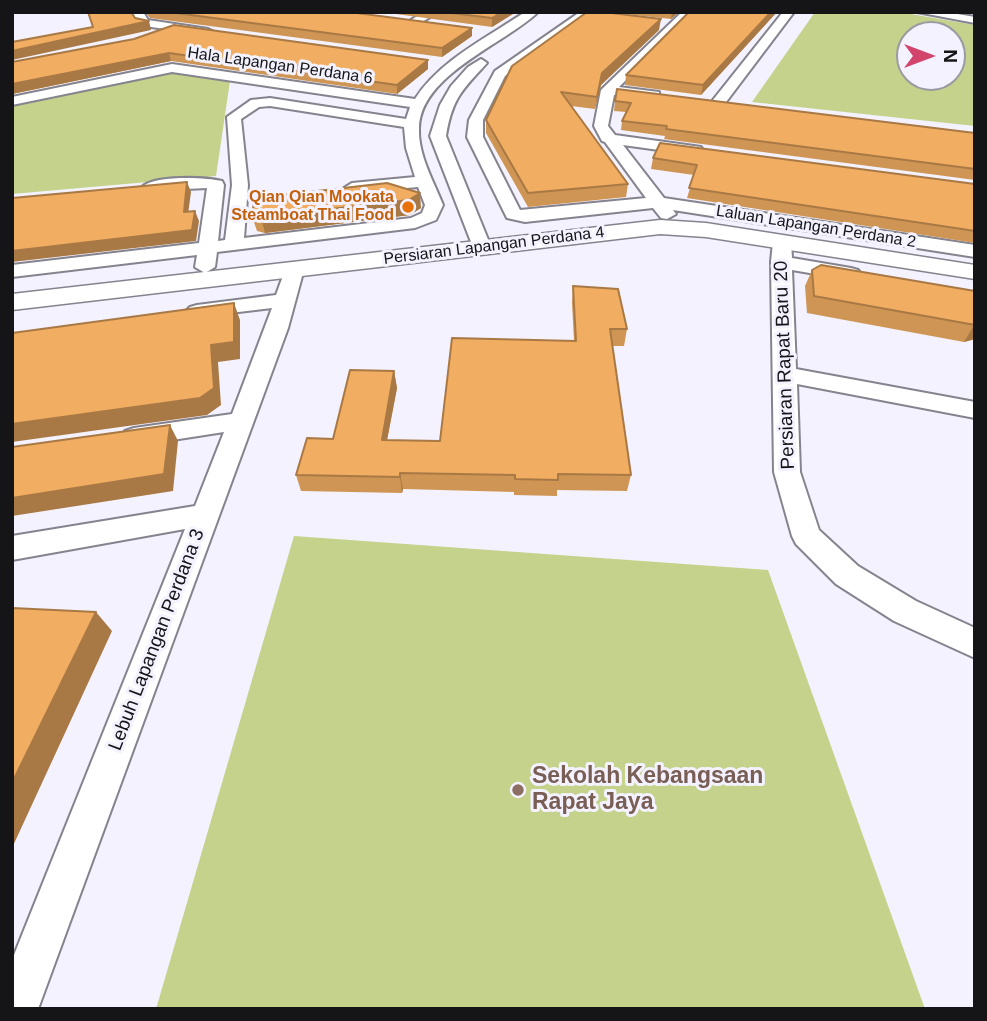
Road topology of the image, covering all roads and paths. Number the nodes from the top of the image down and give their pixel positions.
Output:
1 (137, 12) edge
2 (433, 12) edge
3 (689, 12) edge
4 (789, 12) edge
5 (922, 12) edge
6 (591, 14) edge
7 (540, 16) edge
8 (401, 20) edge
9 (975, 20) edge
10 (415, 22) junction
11 (442, 25) edge
12 (177, 28) junction
13 (479, 31) edge
14 (218, 33) edge
15 (502, 34) junction
16 (152, 37) edge
17 (446, 64) junction
18 (473, 68) junction
19 (608, 90) junction
20 (669, 97) edge
21 (12, 101) edge
22 (719, 103) edge
23 (419, 104) junction
24 (410, 124) junction
25 (607, 138) junction
26 (717, 153) edge
27 (426, 181) junction
28 (135, 189) edge
29 (329, 191) edge
30 (657, 202) junction
31 (677, 227) junction
32 (234, 246) junction
33 (482, 247) junction
34 (208, 249) junction
35 (975, 251) edge
36 (782, 252) junction
37 (294, 269) junction
38 (12, 271) edge
39 (975, 271) edge
40 (872, 278) edge
41 (203, 280) junction
42 (285, 300) junction
43 (12, 302) edge
44 (176, 313) edge
45 (784, 374) junction
46 (975, 410) edge
47 (242, 421) junction
48 (107, 440) edge
49 (206, 515) junction
50 (12, 548) edge
51 (975, 644) edge
52 (15, 1009) edge

1 - 12 street
2 - 10 street
3 - 19 street
4 - 22 street
5 - 9 street
6 - 30 street, Laluan Lapangan Perdana 2
7 - 15 street
7 - 18 street
8 - 10 street
10 - 11 street
12 - 14 street
12 - 16 street
13 - 15 street
15 - 17 street
17 - 18 street
17 - 23 street
18 - 33 street
19 - 20 street
19 - 25 street
21 - 23 street, Hala Lapangan Perdana 6
23 - 24 street
24 - 27 street
24 - 32 street
25 - 26 street
25 - 30 street
27 - 29 street
27 - 32 street
28 - 34 street
30 - 31 street
30 - 35 street, Laluan Lapangan Perdana 2
31 - 33 street, Persiaran Lapangan Perdana 4
31 - 36 street, Persiaran Lapangan Perdana 4
32 - 34 street
33 - 37 street, Persiaran Lapangan Perdana 4
34 - 38 street
34 - 41 street
36 - 39 street, Persiaran Lapangan Perdana 4
36 - 40 street, Persiaran Lapangan Perdana 4
36 - 45 street, Persiaran Rapat Baru 20
37 - 41 street, Persiaran Lapangan Perdana 4
37 - 42 street, Lebuh Lapangan Perdana 3
41 - 43 street, Persiaran Lapangan Perdana 4
42 - 44 street
42 - 47 street, Lebuh Lapangan Perdana 3
45 - 46 street
45 - 51 street, Persiaran Rapat Baru 20
47 - 48 street
47 - 49 street, Lebuh Lapangan Perdana 3
49 - 50 street
49 - 52 street, Lebuh Lapangan Perdana 3

